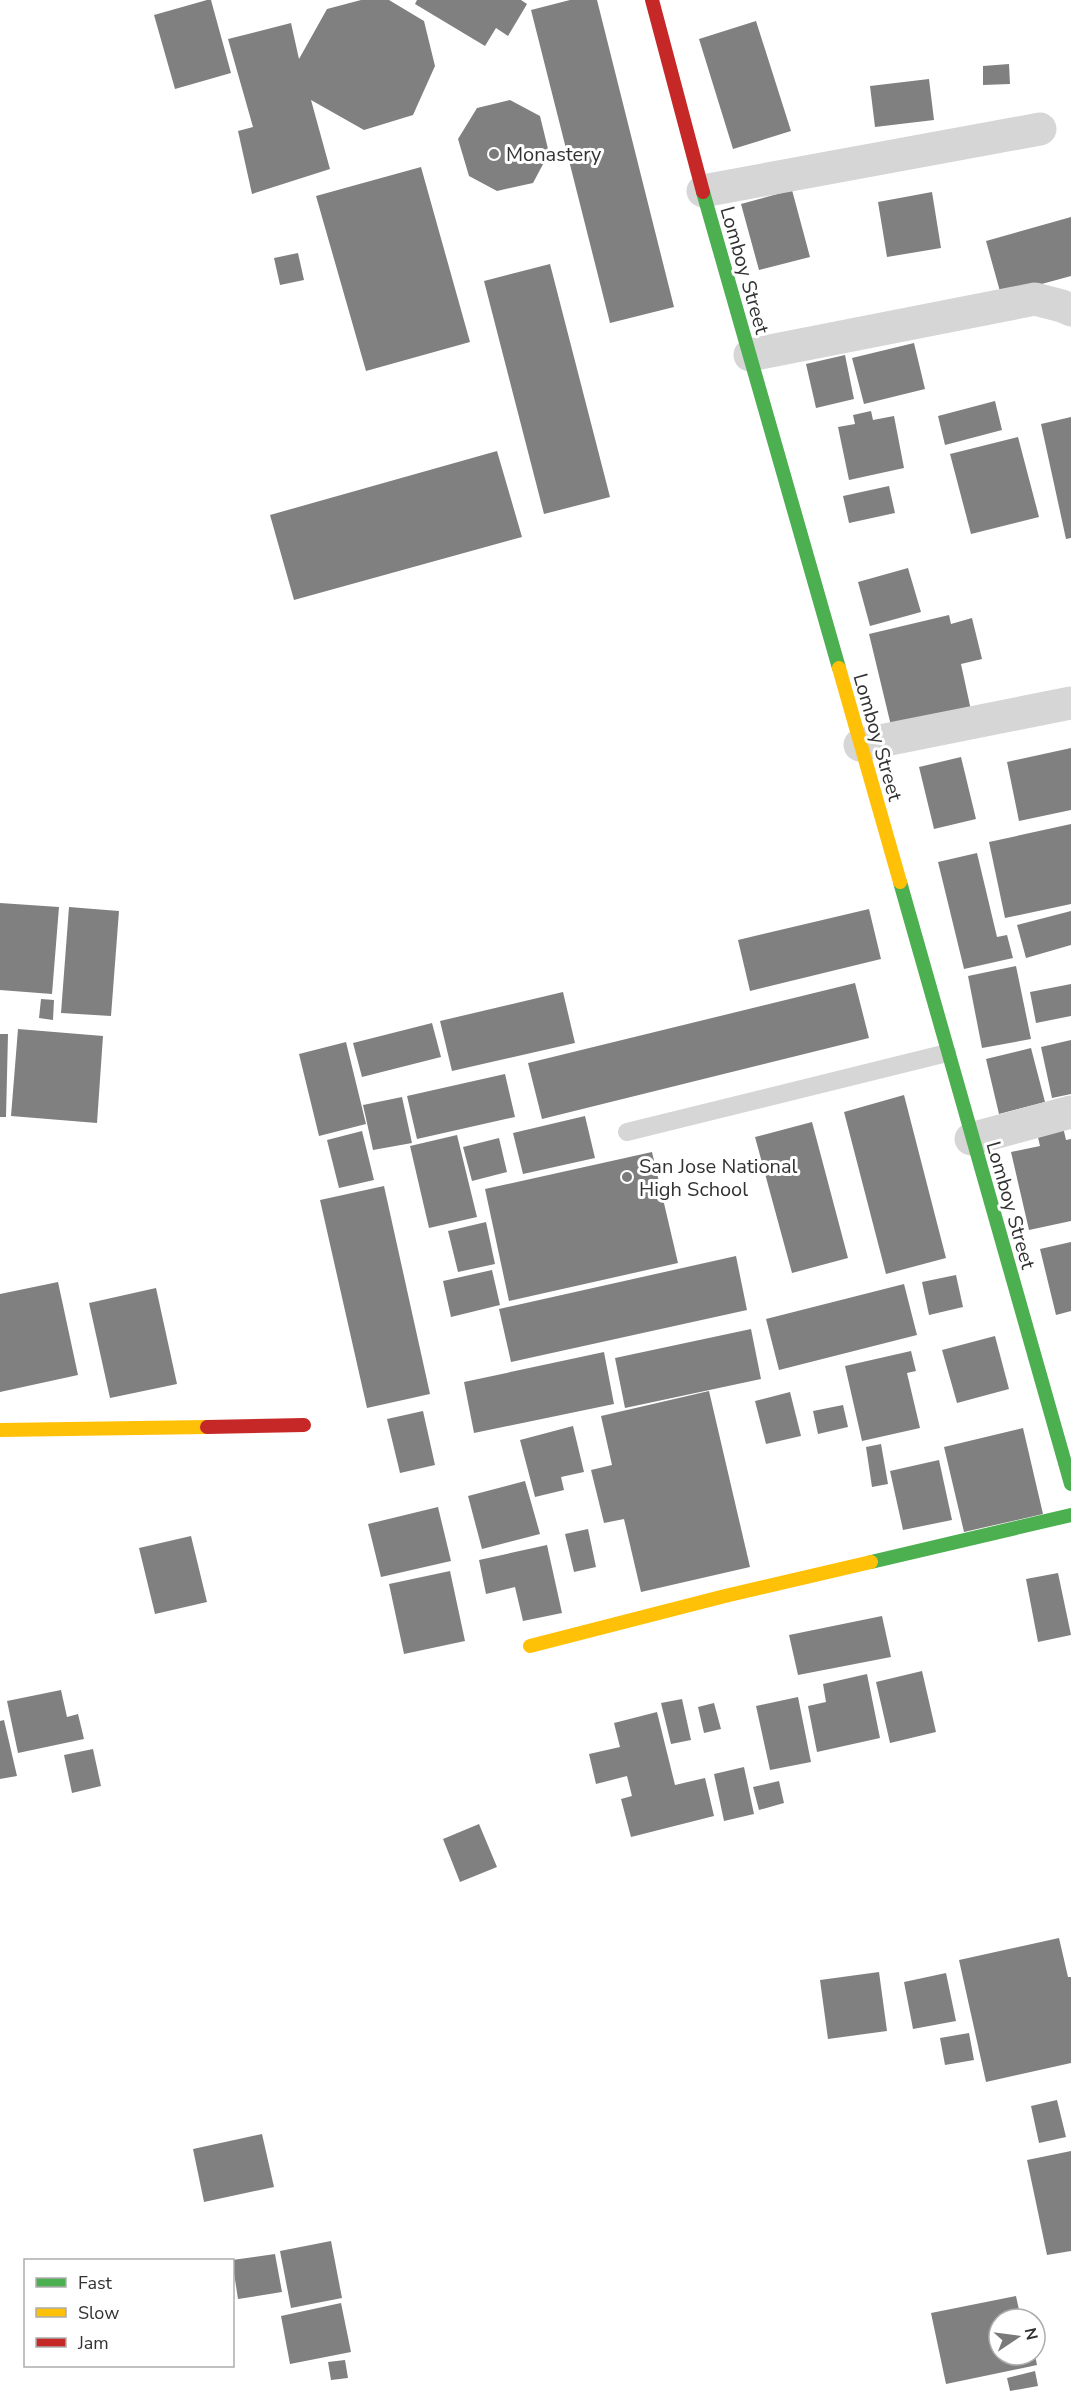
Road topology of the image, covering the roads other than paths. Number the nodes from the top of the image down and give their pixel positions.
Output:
1 (652, 0) edge
2 (1040, 129) dead end
3 (702, 191) junction
4 (1071, 310) edge
5 (750, 355) junction
6 (1071, 703) edge
7 (860, 745) junction
8 (947, 1053) junction
9 (1071, 1112) edge
10 (627, 1132) dead end
11 (971, 1139) junction
12 (304, 1425) dead end
13 (0, 1430) edge
14 (1071, 1484) edge
15 (1071, 1515) edge
16 (530, 1646) dead end

1 - 3 street, Lomboy Street
2 - 3 street
3 - 5 street, Lomboy Street
4 - 5 street
5 - 7 street, Lomboy Street
6 - 7 street
7 - 8 street, Lomboy Street
8 - 10 lane
8 - 11 street, Lomboy Street
9 - 11 street
11 - 14 street, Lomboy Street
12 - 13 street
15 - 16 street

